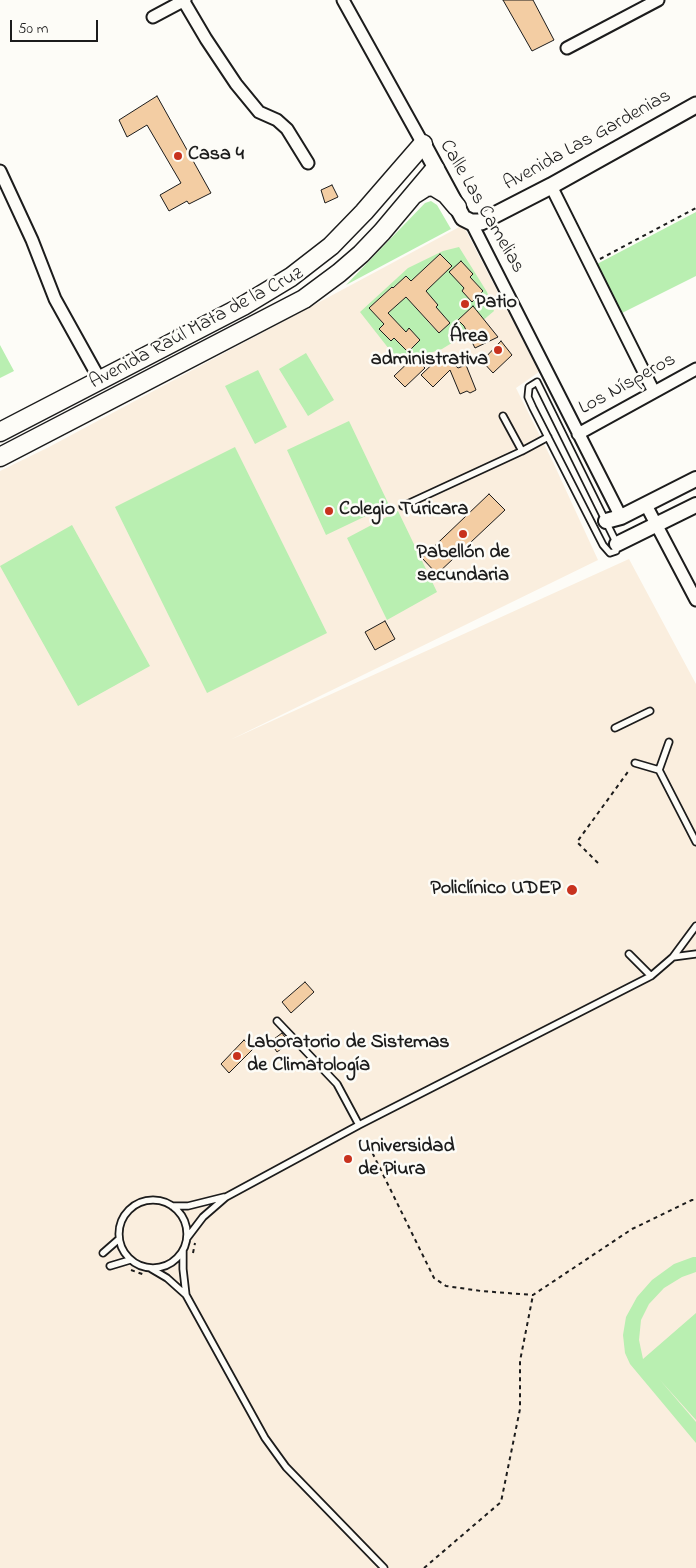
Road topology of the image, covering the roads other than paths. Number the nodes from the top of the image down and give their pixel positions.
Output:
1 (184, 0) edge
2 (343, 0) edge
3 (658, 0) edge
4 (154, 17) dead end
5 (568, 48) dead end
6 (696, 105) edge
7 (423, 144) junction
8 (308, 164) dead end
9 (436, 169) junction
10 (0, 171) edge
11 (551, 186) junction
12 (411, 198) junction
13 (457, 207) junction
14 (471, 222) junction
15 (696, 370) edge
16 (100, 380) junction
17 (654, 392) junction
18 (503, 416) dead end
19 (0, 432) edge
20 (578, 434) junction
21 (548, 437) junction
22 (522, 451) junction
23 (0, 457) edge
24 (696, 479) edge
25 (646, 505) junction
26 (696, 505) edge
27 (402, 506) dead end
28 (621, 517) junction
29 (606, 522) junction
30 (657, 526) junction
31 (617, 544) junction
32 (696, 600) edge
33 (650, 711) dead end
34 (615, 728) dead end
35 (669, 742) dead end
36 (635, 763) road end
37 (659, 770) junction
38 (696, 842) edge
39 (696, 926) edge
40 (629, 954) dead end
41 (696, 954) edge
42 (673, 957) junction
43 (651, 976) junction
44 (277, 1021) dead end
45 (359, 1125) junction
46 (226, 1197) junction
47 (172, 1206) junction
48 (186, 1238) junction
49 (119, 1239) junction
50 (183, 1249) junction
51 (104, 1253) dead end
52 (130, 1260) junction
53 (110, 1266) dead end
54 (150, 1268) junction
55 (186, 1295) junction
56 (384, 1568) edge

1 - 4 street
1 - 8 street
2 - 7 street, Calle Las Camelias
3 - 5 street
6 - 11 main road, Avenida Las Gardenias
7 - 9 main road, Calle Las Camelias
7 - 16 main road, Avenida Raúl Mata de la Cruz
9 - 12 main road, Avenida Raúl Mata de la Cruz
9 - 13 main road, Calle Las Camelias
10 - 16 street
11 - 14 main road, Avenida Las Gardenias
11 - 17 street
12 - 13 main road
12 - 23 main road, Avenida Raúl Mata de la Cruz
13 - 14 main road, Calle Las Camelias
14 - 20 street, Calle Las Camelias
15 - 17 street, Los Nísperos
16 - 19 main road, Avenida Raúl Mata de la Cruz
17 - 20 street, Los Nísperos
18 - 22 lane
20 - 28 street, Calle Las Camelias
21 - 22 lane
21 - 29 lane
21 - 31 lane
22 - 27 lane
24 - 25 street
25 - 28 street
25 - 30 street
26 - 30 street
28 - 29 street
29 - 31 lane
30 - 31 street
30 - 32 street
33 - 34 lane
35 - 37 lane
36 - 37 lane
37 - 38 lane
39 - 42 lane
40 - 43 lane
41 - 42 lane
42 - 43 lane
43 - 45 lane
44 - 45 lane
45 - 46 lane
46 - 47 lane
46 - 48 lane
47 - 48 lane
47 - 49 lane
48 - 50 lane
49 - 51 lane
49 - 52 lane
50 - 54 lane
50 - 55 lane
52 - 53 lane
52 - 54 lane
54 - 55 lane
55 - 56 lane

